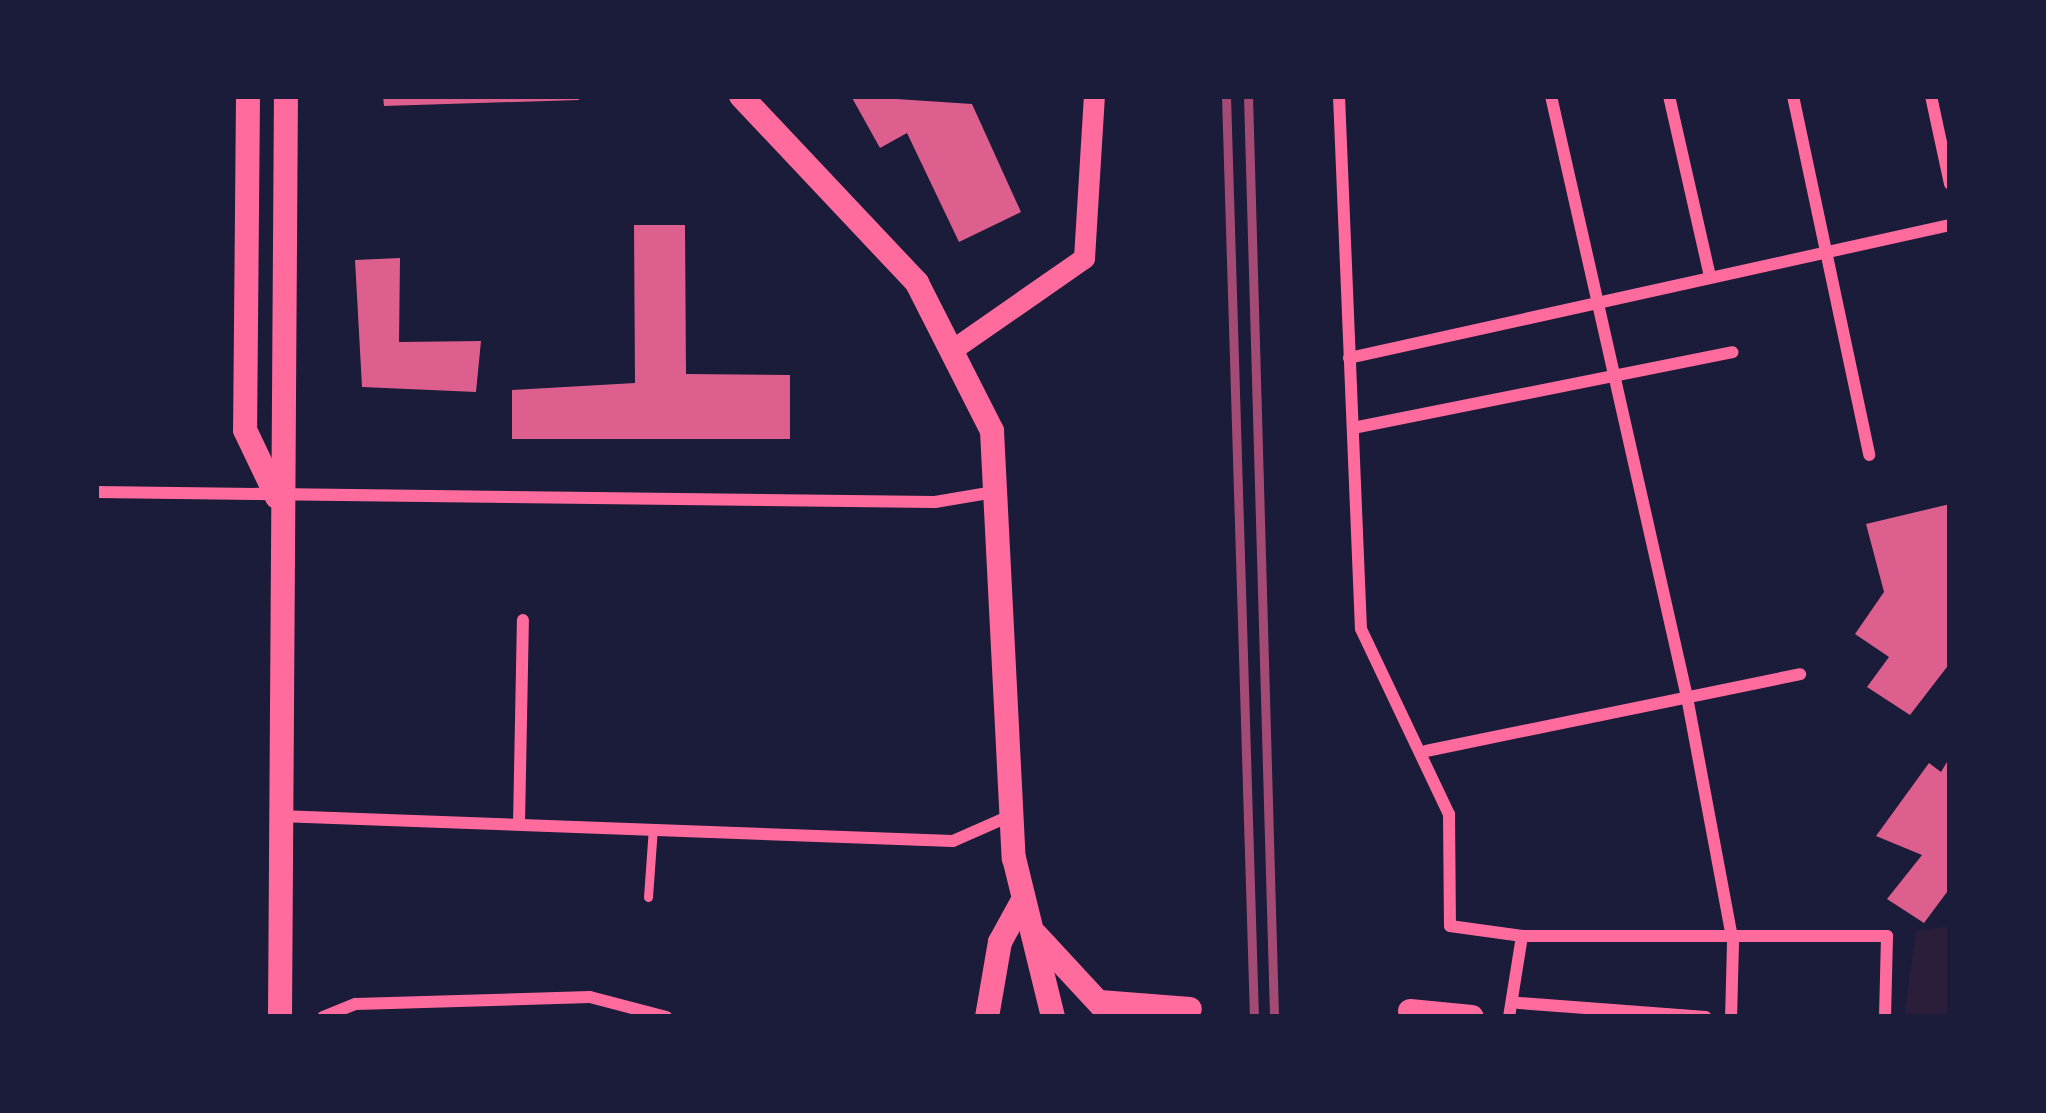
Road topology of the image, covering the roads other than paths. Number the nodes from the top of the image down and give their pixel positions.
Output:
1 (248, 96) edge
2 (286, 96) edge
3 (741, 96) edge
4 (1094, 96) edge
5 (1339, 96) edge
6 (1550, 96) edge
7 (1670, 96) edge
8 (1793, 96) edge
9 (1931, 96) edge
10 (1950, 184) edge
11 (1950, 225) edge
12 (1827, 252) junction
13 (1711, 278) junction
14 (1596, 302) junction
15 (956, 347) junction
16 (1732, 352) dead end
17 (1349, 358) junction
18 (1613, 376) junction
19 (1353, 428) junction
20 (1869, 455) dead end
21 (1000, 491) junction
22 (96, 492) edge
23 (277, 497) junction
24 (523, 620) dead end
25 (1800, 674) dead end
26 (1687, 697) junction
27 (1426, 751) junction
28 (1010, 815) junction
29 (278, 816) junction
30 (519, 824) junction
31 (653, 828) junction
32 (648, 897) dead end
33 (1023, 900) junction
34 (1033, 932) junction
35 (1522, 936) junction
36 (1732, 943) junction
37 (1519, 1004) junction
38 (1106, 1009) edge
39 (1190, 1009) dead end
40 (1410, 1011) dead end
41 (280, 1017) edge
42 (323, 1017) edge
43 (666, 1017) edge
44 (987, 1017) edge
45 (1053, 1017) edge
46 (1472, 1017) edge
47 (1509, 1017) edge
48 (1705, 1017) edge
49 (1731, 1017) edge
50 (1885, 1017) edge

1 - 23 main road
2 - 23 main road
3 - 15 main road
4 - 15 street
5 - 17 street
6 - 14 street
7 - 13 street
8 - 12 street
9 - 10 street
11 - 12 street
12 - 13 street
12 - 20 street
13 - 14 street
14 - 17 street
14 - 18 street
15 - 21 main road
16 - 18 street
17 - 19 street
18 - 19 street
18 - 26 street
19 - 27 street
21 - 23 street
21 - 28 main road
22 - 23 street
23 - 29 main road
24 - 30 street
25 - 26 street
26 - 27 street
26 - 36 street
27 - 35 street
28 - 31 street
28 - 33 main road
29 - 30 street
29 - 41 main road
30 - 31 street
31 - 32 lane
33 - 34 main road
33 - 44 main road
34 - 38 main road
34 - 45 main road
35 - 36 street
35 - 37 street
36 - 49 street
36 - 50 street
37 - 47 street
37 - 48 street
38 - 39 main road
40 - 46 main road
42 - 43 street

